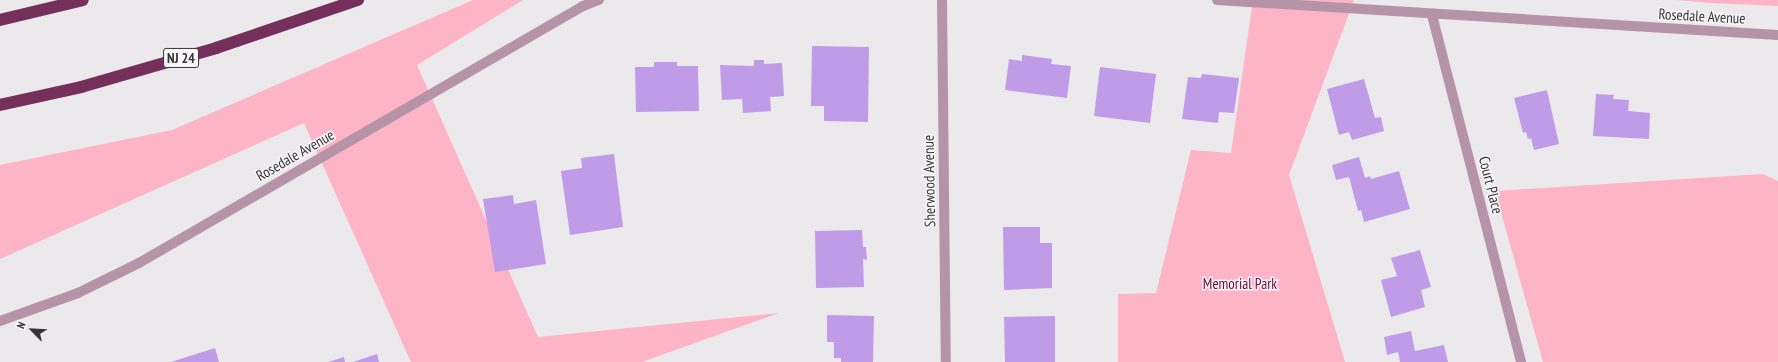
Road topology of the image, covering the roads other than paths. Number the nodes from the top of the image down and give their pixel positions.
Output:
1 (83, 0) edge
2 (358, 0) edge
3 (599, 0) edge
4 (942, 0) edge
5 (1217, 0) edge
6 (1432, 15) junction
7 (0, 20) edge
8 (1778, 35) edge
9 (0, 105) edge
10 (0, 321) edge
11 (946, 362) edge
12 (1521, 362) edge

1 - 7 highway
2 - 9 highway, NJ 24
3 - 10 street, Rosedale Avenue
4 - 11 street, Sherwood Avenue
5 - 6 street, Rosedale Avenue
6 - 8 street, Rosedale Avenue
6 - 12 street, Court Place

